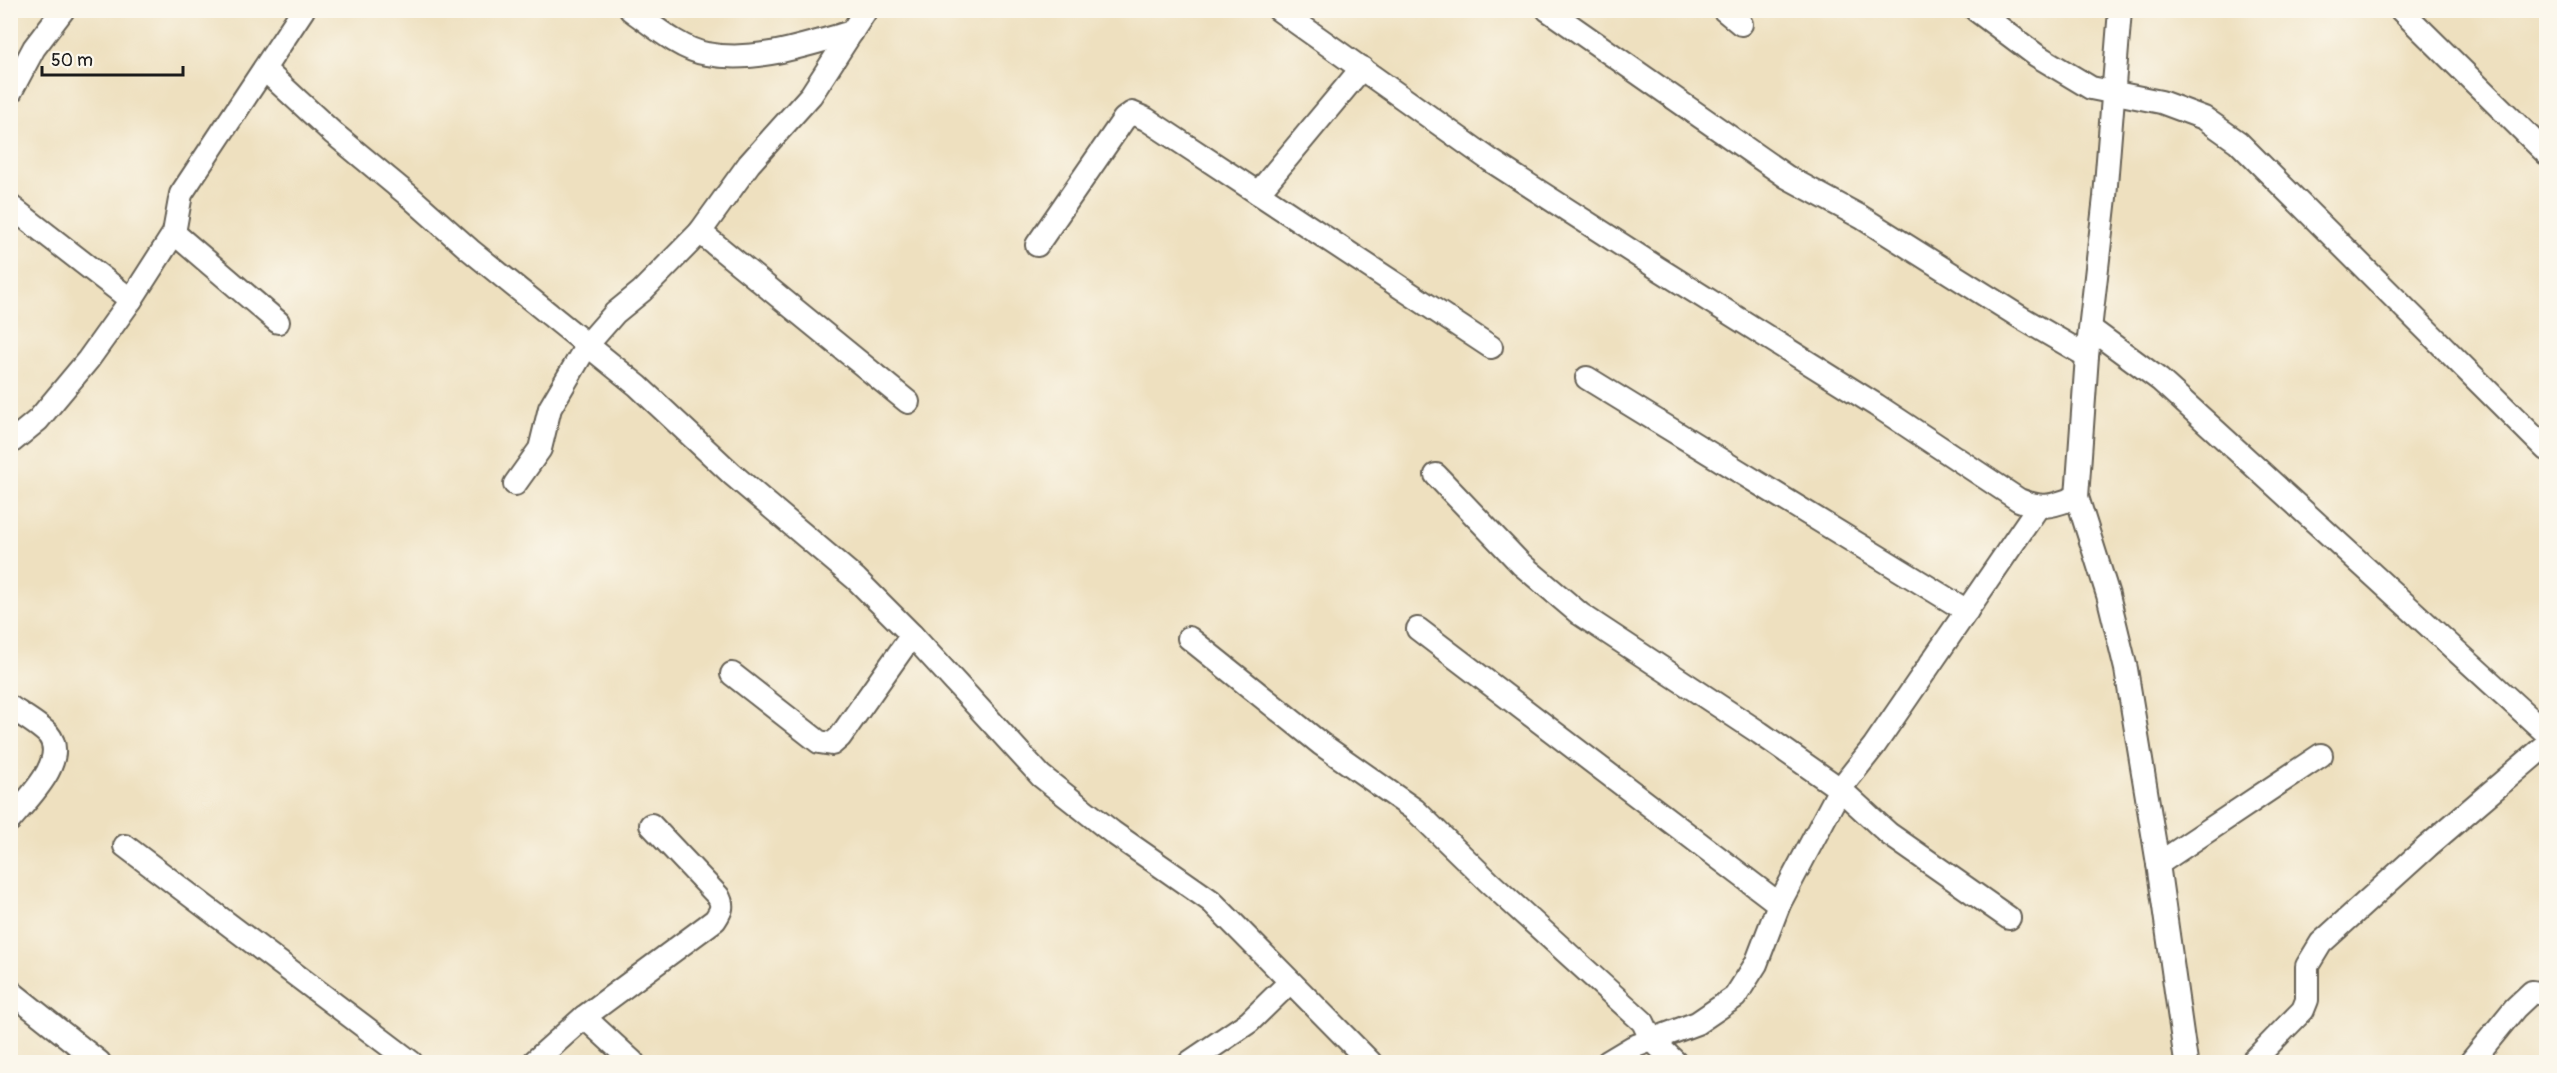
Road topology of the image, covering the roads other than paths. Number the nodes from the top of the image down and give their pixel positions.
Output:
1 (63, 10) edge
2 (303, 10) edge
3 (631, 10) edge
4 (866, 10) edge
5 (1279, 10) edge
6 (1548, 10) edge
7 (1976, 10) edge
8 (2120, 10) edge
9 (2401, 10) edge
10 (852, 32) junction
11 (1362, 68) junction
12 (265, 70) junction
13 (10, 93) edge
14 (2113, 93) junction
15 (2547, 153) edge
16 (1258, 193) junction
17 (10, 206) edge
18 (700, 232) junction
19 (174, 233) junction
20 (1037, 245) dead end
21 (131, 300) junction
22 (278, 322) dead end
23 (2091, 329) junction
24 (587, 345) junction
25 (1491, 347) dead end
26 (2087, 356) junction
27 (1587, 378) dead end
28 (908, 402) dead end
29 (10, 443) edge
30 (2547, 449) edge
31 (1436, 475) dead end
32 (515, 484) dead end
33 (2077, 497) junction
34 (2038, 507) junction
35 (1967, 611) junction
36 (1418, 629) dead end
37 (912, 635) junction
38 (1189, 638) dead end
39 (732, 674) dead end
40 (10, 707) edge
41 (2547, 732) edge
42 (2547, 745) edge
43 (2321, 755) dead end
44 (1840, 789) junction
45 (10, 820) edge
46 (651, 825) dead end
47 (125, 846) dead end
48 (2158, 864) junction
49 (1779, 904) junction
50 (2009, 918) dead end
51 (1290, 982) junction
52 (10, 991) edge
53 (2547, 994) edge
54 (584, 1017) junction
55 (1652, 1039) junction
56 (99, 1062) edge
57 (411, 1062) edge
58 (534, 1062) edge
59 (633, 1062) edge
60 (1190, 1062) edge
61 (1370, 1062) edge
62 (1608, 1062) edge
63 (1675, 1062) edge
64 (2186, 1062) edge
65 (2252, 1062) edge
66 (2470, 1062) edge

1 - 13 street
2 - 12 street
3 - 10 street
4 - 10 street
5 - 11 street
6 - 26 street
7 - 14 street
8 - 14 street
9 - 15 street
10 - 18 street
11 - 16 street
11 - 34 street
12 - 19 street
12 - 24 street
14 - 23 street
14 - 30 street
16 - 20 street
16 - 25 street
17 - 21 street
18 - 24 street
18 - 28 street
19 - 21 street
19 - 22 street
21 - 29 street
23 - 26 street
23 - 41 street
24 - 32 street
24 - 37 street
26 - 33 street
27 - 35 street
31 - 44 street
33 - 34 street
33 - 48 street
34 - 35 street
35 - 44 street
36 - 49 street
37 - 39 street
37 - 51 street
38 - 55 street
40 - 45 street
42 - 65 street
43 - 48 street
44 - 49 street
44 - 50 street
46 - 54 street
47 - 57 street
48 - 64 street
49 - 55 street
51 - 60 street
51 - 61 street
52 - 56 street
53 - 66 street
54 - 58 street
54 - 59 street
55 - 62 street
55 - 63 street

